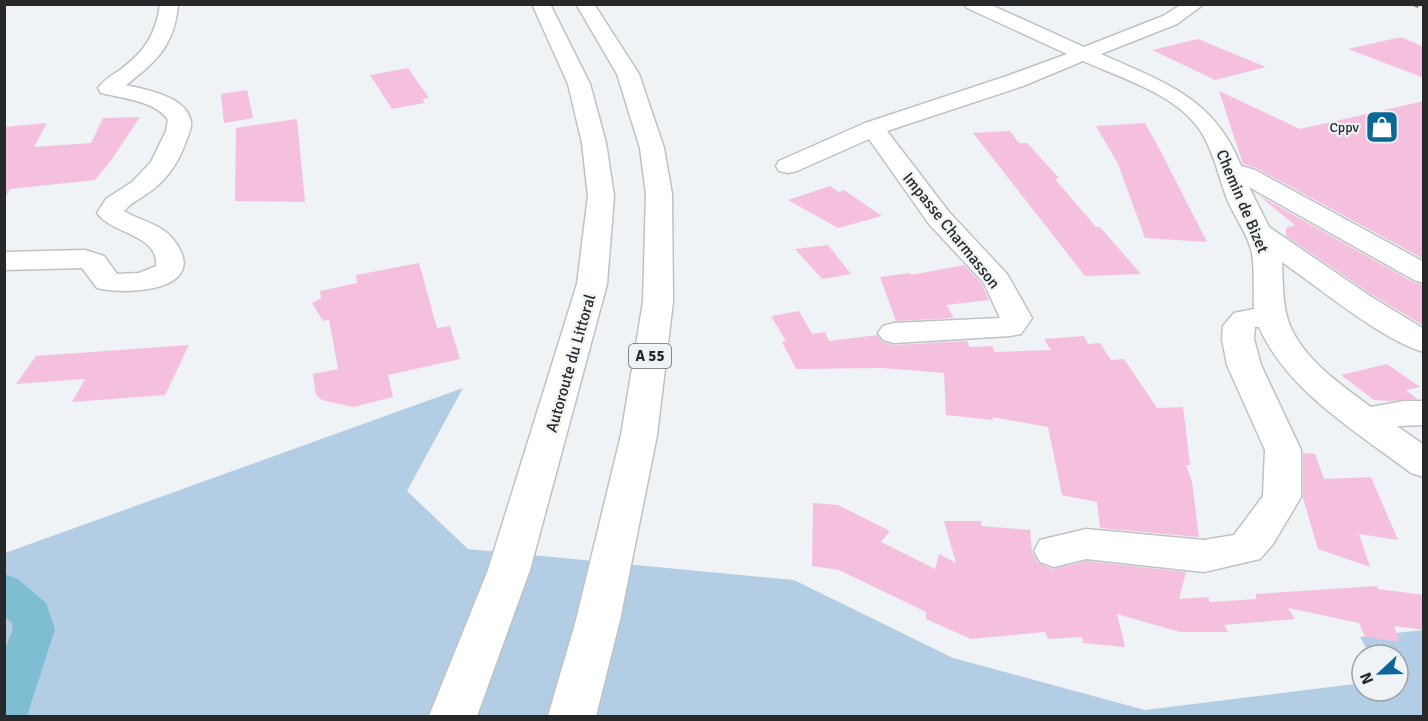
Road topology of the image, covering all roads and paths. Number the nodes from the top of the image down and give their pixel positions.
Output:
1 (169, 4) edge
2 (541, 4) edge
3 (585, 4) edge
4 (973, 4) edge
5 (1195, 4) edge
6 (1085, 53) junction
7 (873, 128) junction
8 (788, 166) dead end
9 (1229, 170) junction
10 (1256, 231) junction
11 (4, 261) edge
12 (1424, 274) edge
13 (1270, 315) junction
14 (894, 333) dead end
15 (1424, 342) edge
16 (1424, 413) edge
17 (1366, 420) junction
18 (1424, 464) edge
19 (1054, 551) dead end
20 (453, 717) edge
21 (572, 717) edge

1 - 11 main road
2 - 20 main road, Autoroute du Littoral
3 - 21 main road, A 55
4 - 6 main road, Chemin de Bizet
5 - 6 main road
6 - 7 main road
6 - 9 main road, Chemin de Bizet
7 - 8 main road
7 - 14 main road, Impasse Charmasson
9 - 10 main road, Chemin de Bizet
9 - 12 main road
10 - 13 main road, Chemin de Bizet
10 - 15 main road
13 - 17 main road, Chemin de Bizet
13 - 19 main road
16 - 17 main road
17 - 18 main road, Chemin de Bizet

